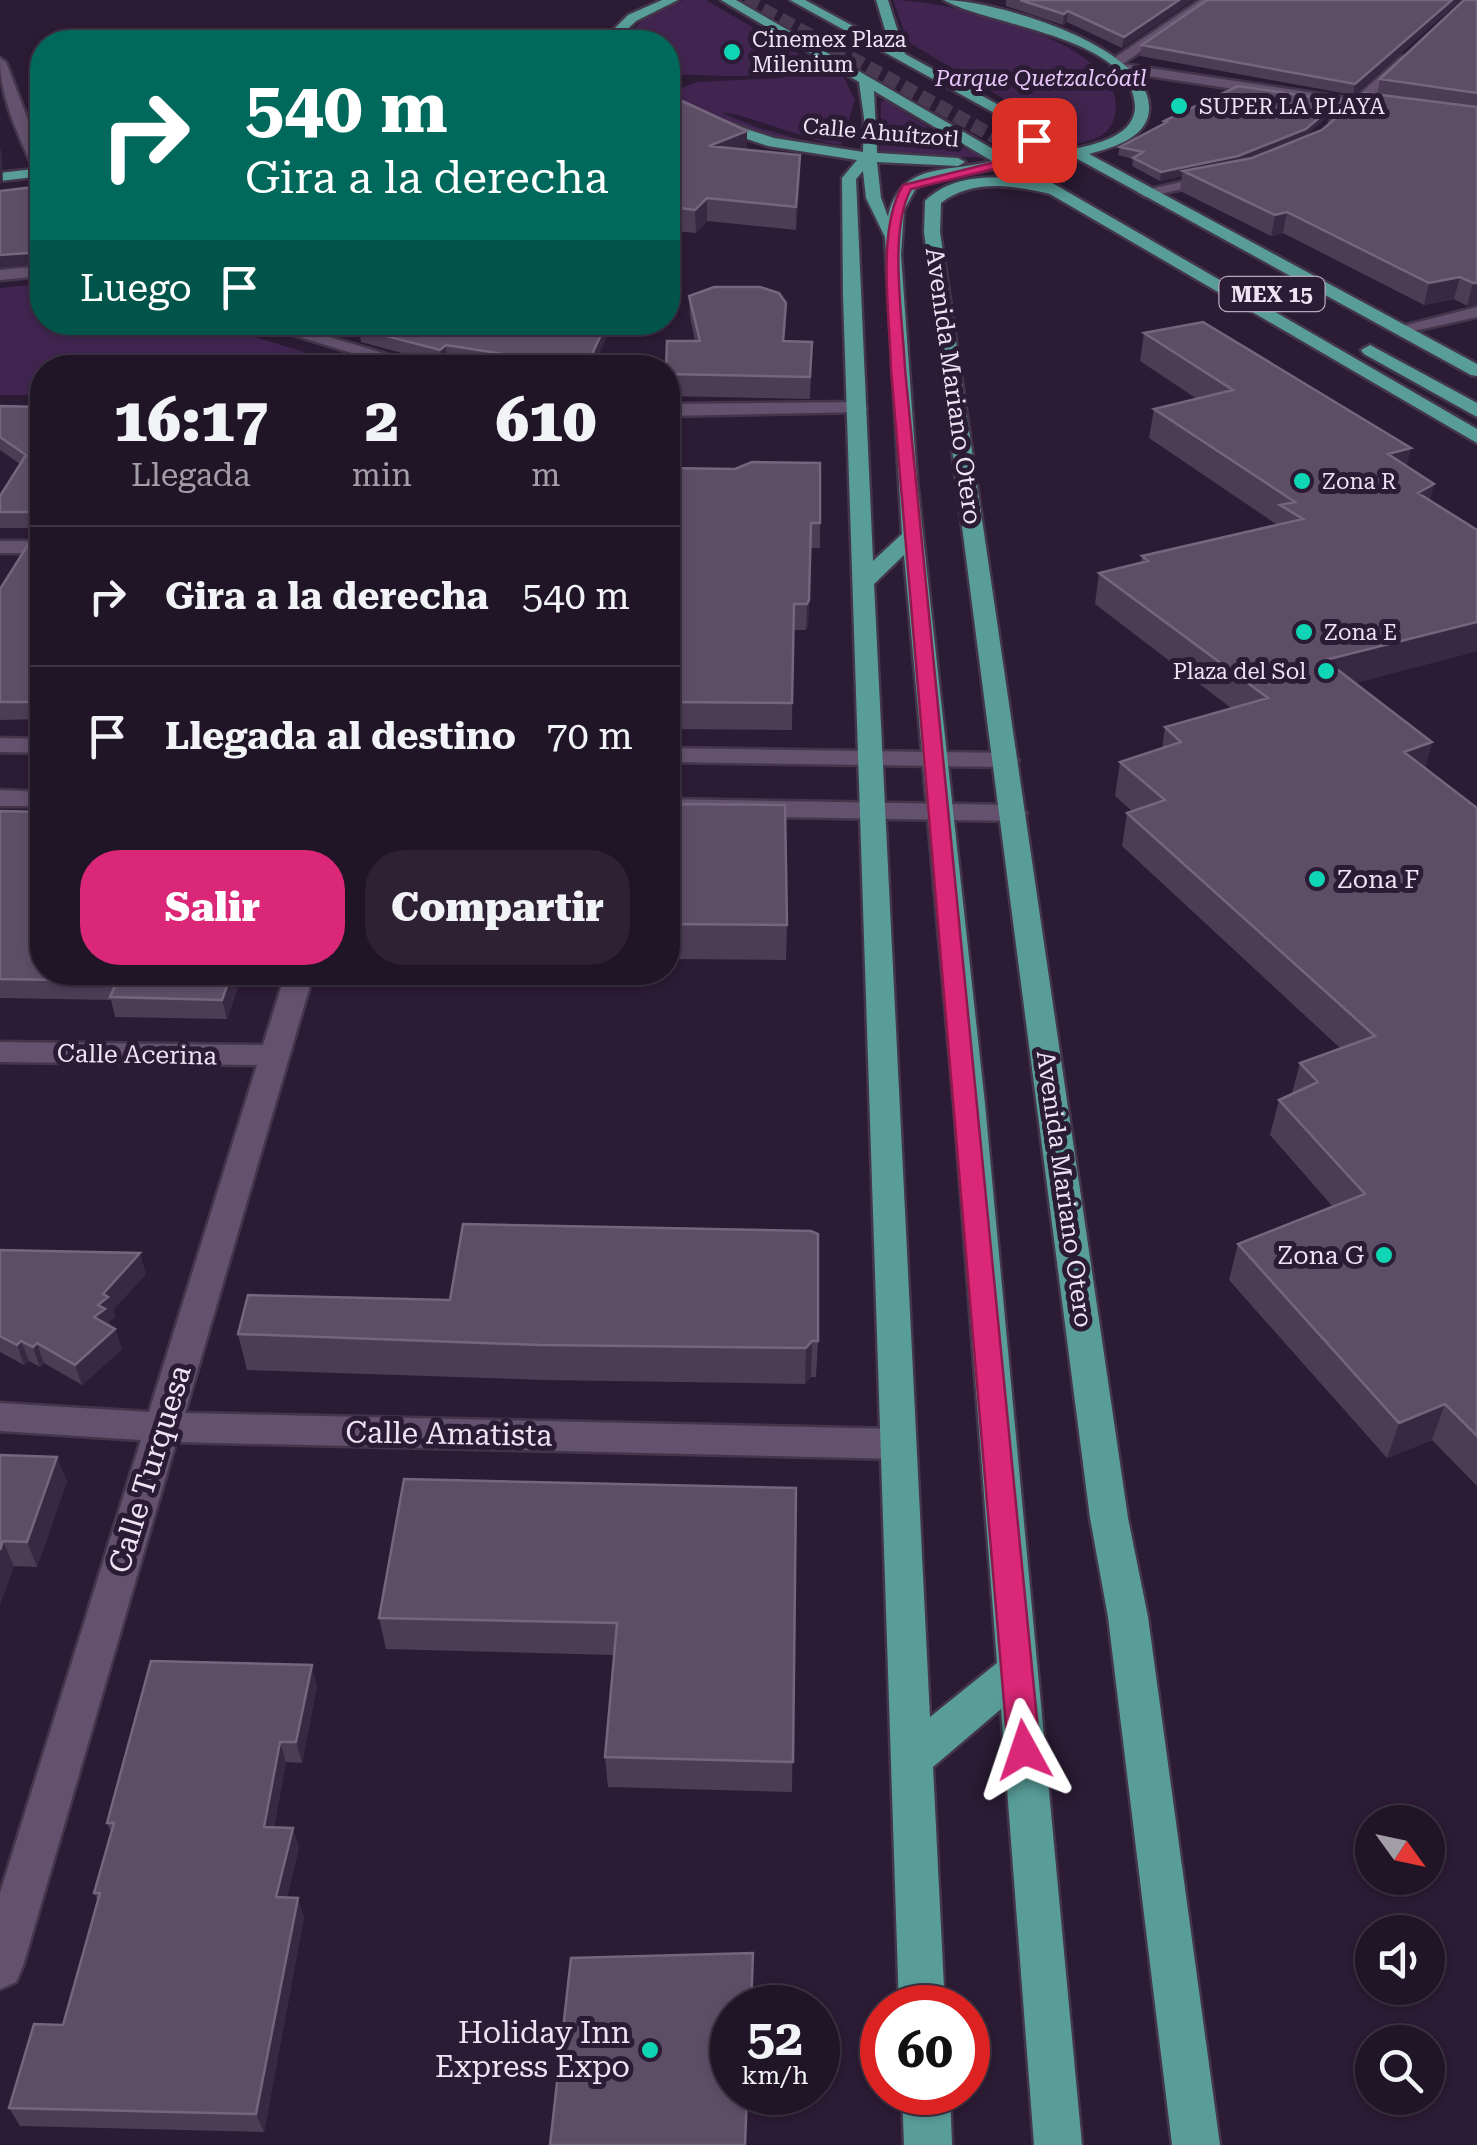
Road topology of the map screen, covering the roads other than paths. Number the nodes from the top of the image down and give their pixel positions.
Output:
1 (672, 0) edge
2 (727, 0) edge
3 (796, 0) edge
4 (882, 0) edge
5 (950, 0) edge
6 (1208, 0) edge
7 (620, 30) edge
8 (1415, 52) edge
9 (899, 55) junction
10 (0, 62) edge
11 (1119, 65) junction
12 (1163, 74) junction
13 (864, 77) junction
14 (1136, 83) junction
15 (1357, 103) junction
16 (1392, 108) edge
17 (680, 112) edge
18 (17, 115) junction
19 (0, 116) edge
20 (1036, 132) junction
21 (1323, 134) edge
22 (30, 145) edge
23 (1074, 153) junction
24 (867, 157) junction
25 (1006, 162) junction
26 (1242, 172) edge
27 (30, 174) edge
28 (0, 177) edge
29 (1036, 177) junction
30 (1077, 177) junction
31 (30, 189) edge
32 (0, 192) edge
33 (1144, 192) junction
34 (899, 200) junction
35 (1118, 206) dead end
36 (932, 232) junction
37 (894, 238) junction
38 (30, 272) edge
39 (0, 275) edge
40 (851, 295) junction
41 (919, 311) junction
42 (1477, 312) edge
43 (1400, 329) junction
44 (305, 335) edge
45 (1352, 340) dead end
46 (377, 355) edge
47 (898, 369) junction
48 (1477, 371) edge
49 (1477, 390) edge
50 (858, 408) junction
51 (680, 410) edge
52 (1477, 412) edge
53 (1477, 437) edge
54 (914, 534) junction
55 (0, 546) edge
56 (30, 547) edge
57 (862, 583) junction
58 (0, 745) edge
59 (30, 746) edge
60 (680, 755) edge
61 (869, 758) junction
62 (936, 759) junction
63 (1007, 760) junction
64 (0, 798) edge
65 (30, 799) edge
66 (680, 808) edge
67 (871, 810) junction
68 (941, 811) junction
69 (1014, 813) junction
70 (296, 985) edge
71 (0, 1052) edge
72 (275, 1055) junction
73 (0, 1418) edge
74 (162, 1427) junction
75 (898, 1444) junction
76 (1017, 1670) junction
77 (911, 1758) junction
78 (2, 1954) edge
79 (921, 1985) edge
80 (927, 2115) edge
81 (928, 2145) edge
82 (1058, 2145) edge
83 (1196, 2145) edge

1 - 7 main road
2 - 13 main road
3 - 9 main road
4 - 9 main road
5 - 11 main road
6 - 11 street
8 - 15 street
9 - 20 main road
10 - 18 street
11 - 12 street
11 - 14 main road
12 - 14 street
12 - 15 street
13 - 24 main road, Avenida Mariano Otero
13 - 25 main road
14 - 23 main road, Calle Ahuítzotl
15 - 16 street
15 - 21 street
17 - 24 main road, Calle Ahuítzotl
18 - 19 street
18 - 22 street
20 - 23 main road
20 - 25 main road
23 - 25 main road, Calle Ahuítzotl
23 - 30 main road
24 - 25 main road, Calle Ahuítzotl
24 - 37 main road, Avenida Mariano Otero
24 - 40 main road, Avenida Mariano Otero
25 - 29 main road
25 - 34 main road
26 - 33 street
27 - 28 main road
29 - 30 main road
29 - 30 main road
30 - 33 main road
30 - 35 main road
30 - 36 main road
30 - 49 main road, MEX 15
30 - 53 main road
31 - 32 main road
33 - 43 main road
34 - 36 main road
34 - 37 main road, Avenida Mariano Otero
36 - 41 main road, Avenida Mariano Otero
37 - 41 main road, Avenida Mariano Otero
38 - 39 street
40 - 47 main road
40 - 50 main road, Avenida Mariano Otero
41 - 47 main road, Avenida Mariano Otero
41 - 63 main road, Avenida Mariano Otero
42 - 43 street
43 - 48 main road
44 - 46 street
45 - 52 main road
47 - 54 main road, Avenida Mariano Otero
50 - 51 street
50 - 57 main road, Avenida Mariano Otero
54 - 57 main road
54 - 62 main road, Avenida Mariano Otero
55 - 56 street
57 - 61 main road, Avenida Mariano Otero
58 - 59 street
60 - 61 street
61 - 62 street
61 - 67 main road, Avenida Mariano Otero
62 - 63 street
62 - 68 main road, Avenida Mariano Otero
63 - 69 main road, Avenida Mariano Otero
64 - 65 street
66 - 67 street
67 - 68 street
67 - 75 main road, Avenida Mariano Otero
68 - 69 street
68 - 76 main road, Avenida Mariano Otero
69 - 83 main road, Avenida Mariano Otero
70 - 72 street, Calle Turquesa
71 - 72 street, Calle Acerina
72 - 74 street, Calle Turquesa
73 - 74 street, Calle Amatista
74 - 75 street, Calle Amatista
74 - 78 street, Calle Turquesa
75 - 77 main road, Avenida Mariano Otero
76 - 77 main road
76 - 82 main road, Avenida Mariano Otero
77 - 79 main road, Avenida Mariano Otero
80 - 81 main road

